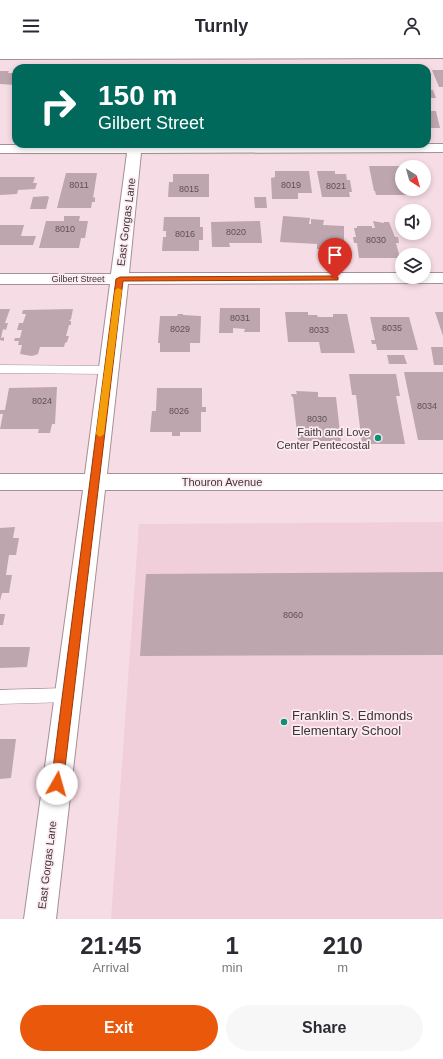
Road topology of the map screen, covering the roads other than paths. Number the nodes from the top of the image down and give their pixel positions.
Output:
1 (147, 53) edge
2 (0, 54) edge
3 (443, 54) edge
4 (146, 64) edge
5 (45, 148) edge
6 (135, 148) edge
7 (431, 148) edge
8 (443, 148) edge
9 (0, 149) edge
10 (443, 278) edge
11 (0, 279) edge
12 (120, 279) junction
13 (0, 369) edge
14 (109, 370) junction
15 (0, 482) edge
16 (94, 482) junction
17 (443, 482) edge
18 (68, 695) junction
19 (0, 697) edge
20 (40, 919) edge

1 - 2 street
1 - 3 street
1 - 4 street
5 - 9 street
6 - 12 street, East Gorgas Lane
7 - 8 street
10 - 12 street, Gilbert Street
11 - 12 street, Gilbert Street
12 - 14 street, East Gorgas Lane
13 - 14 lane
14 - 16 street, East Gorgas Lane
15 - 16 street, Thouron Avenue
16 - 17 street, Thouron Avenue
16 - 18 street, East Gorgas Lane
18 - 19 lane
18 - 20 street, East Gorgas Lane

